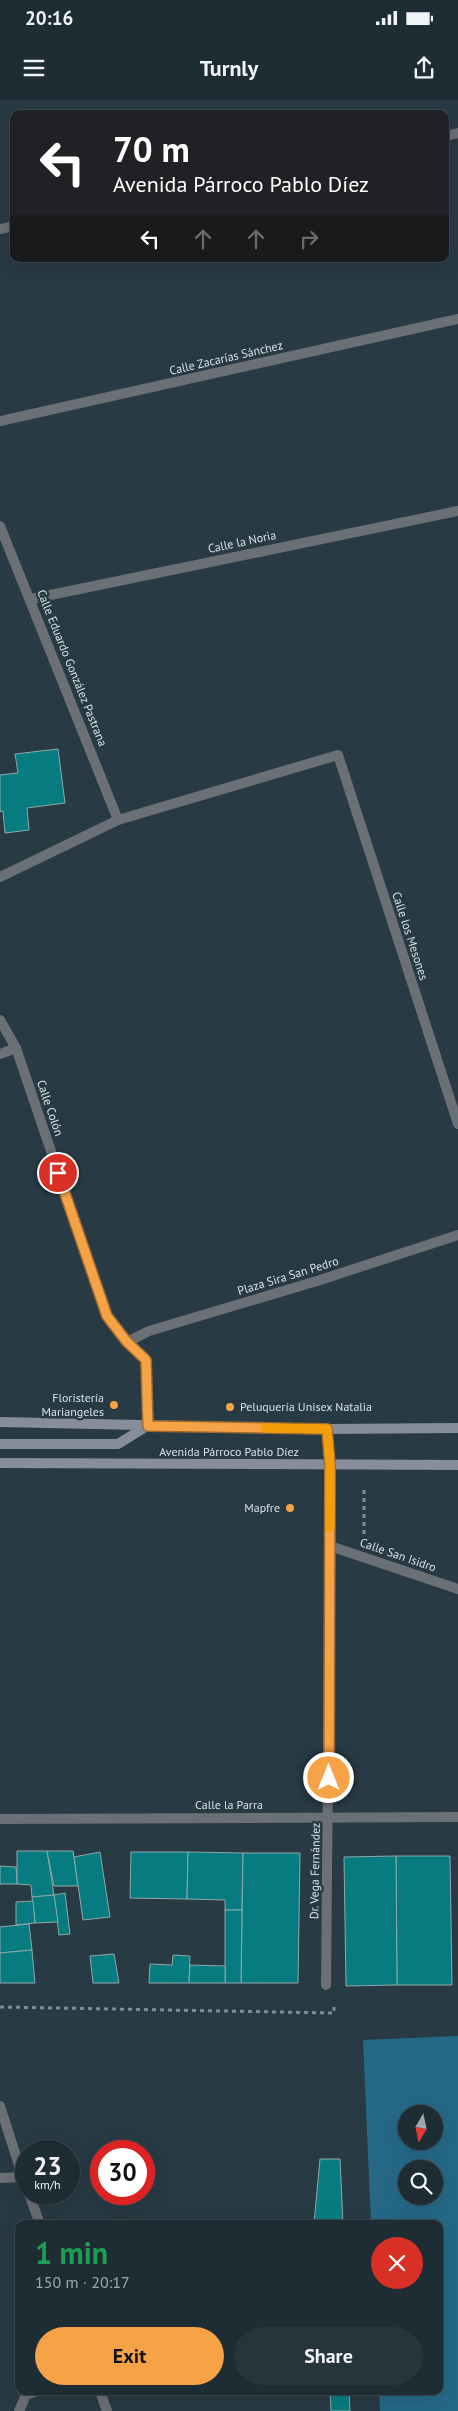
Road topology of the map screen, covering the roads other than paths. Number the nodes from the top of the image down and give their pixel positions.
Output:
1 (458, 319) edge
2 (0, 421) edge
3 (458, 510) edge
4 (0, 526) edge
5 (31, 599) junction
6 (118, 820) junction
7 (0, 878) edge
8 (0, 1020) edge
9 (16, 1048) junction
10 (0, 1054) edge
11 (458, 1124) edge
12 (458, 1235) edge
13 (127, 1342) junction
14 (0, 1422) edge
15 (148, 1426) junction
16 (458, 1428) edge
17 (327, 1429) junction
18 (0, 1444) edge
19 (0, 1463) edge
20 (330, 1465) junction
21 (458, 1465) edge
22 (330, 1546) junction
23 (458, 1589) edge
24 (328, 1817) junction
25 (458, 1817) edge
26 (0, 1819) edge
27 (326, 1985) dead end
28 (0, 2106) edge
29 (15, 2154) edge
30 (0, 2178) edge
31 (15, 2180) edge
32 (33, 2205) edge
33 (39, 2220) edge
34 (26, 2395) edge
35 (101, 2395) edge
36 (19, 2411) edge
37 (107, 2411) edge

1 - 2 street, Calle Zacarías Sánchez
3 - 5 street, Calle la Noria
4 - 5 street, Calle Eduardo González Pastrana
5 - 6 street, Calle Eduardo González Pastrana
6 - 7 street
6 - 11 street, Calle los Mesones
8 - 9 street, Calle Colón
9 - 10 street
9 - 13 street, Calle Colón
12 - 13 street, Plaza Sira San Pedro
13 - 15 street, Calle Colón
14 - 15 main road, Avenida Párroco Pablo Díez
15 - 17 main road, Avenida Párroco Pablo Díez
15 - 18 main road
16 - 17 main road, Avenida Párroco Pablo Díez
17 - 20 street, Dr. Vega Fernández
19 - 20 main road, Avenida Párroco Pablo Díez
20 - 21 main road, Avenida Párroco Pablo Díez
20 - 22 street, Dr. Vega Fernández
22 - 23 street, Calle San Isidro
22 - 24 street, Dr. Vega Fernández
24 - 25 street, Calle la Parra
24 - 26 street, Calle la Parra
24 - 27 street, Dr. Vega Fernández
28 - 29 street
30 - 31 street
32 - 33 street
34 - 36 street
35 - 37 street

